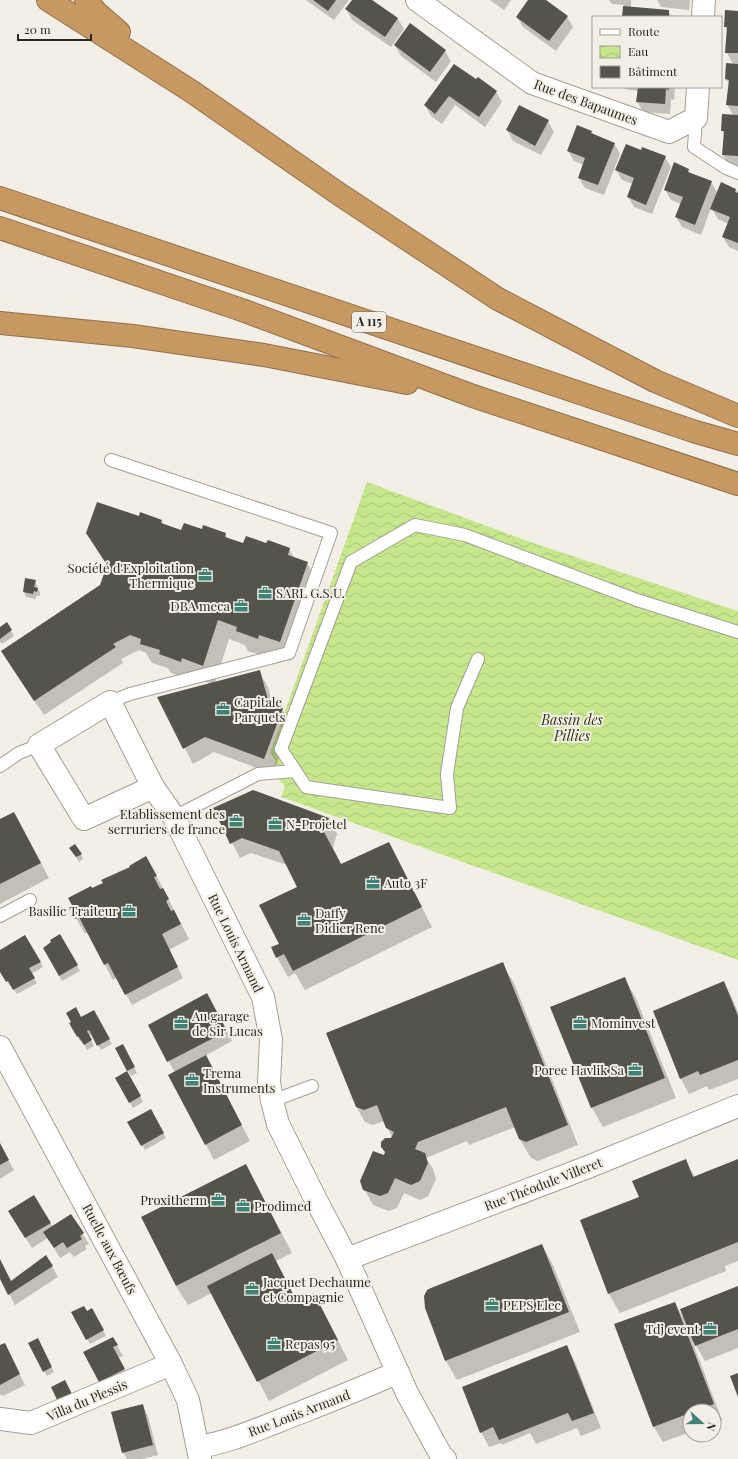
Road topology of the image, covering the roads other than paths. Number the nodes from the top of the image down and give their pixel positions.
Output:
1 (48, 0) edge
2 (86, 0) edge
3 (417, 0) edge
4 (698, 88) edge
5 (191, 91) junction
6 (696, 118) junction
7 (738, 174) edge
8 (0, 198) edge
9 (0, 228) edge
10 (0, 323) edge
11 (473, 396) junction
12 (738, 416) edge
13 (738, 444) edge
14 (111, 460) dead end
15 (738, 484) edge
16 (738, 632) edge
17 (478, 659) dead end
18 (110, 702) junction
19 (39, 745) junction
20 (0, 766) edge
21 (295, 771) junction
22 (153, 787) junction
23 (174, 817) junction
24 (30, 900) dead end
25 (0, 916) edge
26 (2, 1056) edge
27 (312, 1086) dead end
28 (272, 1101) junction
29 (738, 1106) edge
30 (347, 1259) junction
31 (171, 1364) junction
32 (398, 1372) junction
33 (0, 1419) edge
34 (199, 1453) edge
35 (445, 1459) edge

1 - 5 highway
2 - 5 highway
3 - 6 street, Rue des Bapaumes
4 - 6 street
5 - 12 highway
6 - 7 lane
8 - 13 highway, A 115
9 - 11 highway, A 115
10 - 11 highway
11 - 15 highway, A 115
14 - 18 lane
16 - 21 lane
17 - 21 lane
18 - 19 street
18 - 22 street, Rue Louis Armand
19 - 20 lane
19 - 22 street
21 - 23 lane
22 - 23 street, Rue Louis Armand
23 - 28 street, Rue Louis Armand
24 - 25 lane
26 - 31 street, Ruelle aux Bœufs
27 - 28 lane
28 - 30 street, Rue Louis Armand
29 - 30 street, Rue Théodule Villeret
30 - 32 street, Rue Louis Armand
31 - 33 street, Villa du Plessis
31 - 34 street, Ruelle aux Bœufs
32 - 34 street, Rue Louis Armand
32 - 35 street, Rue Louis Armand

